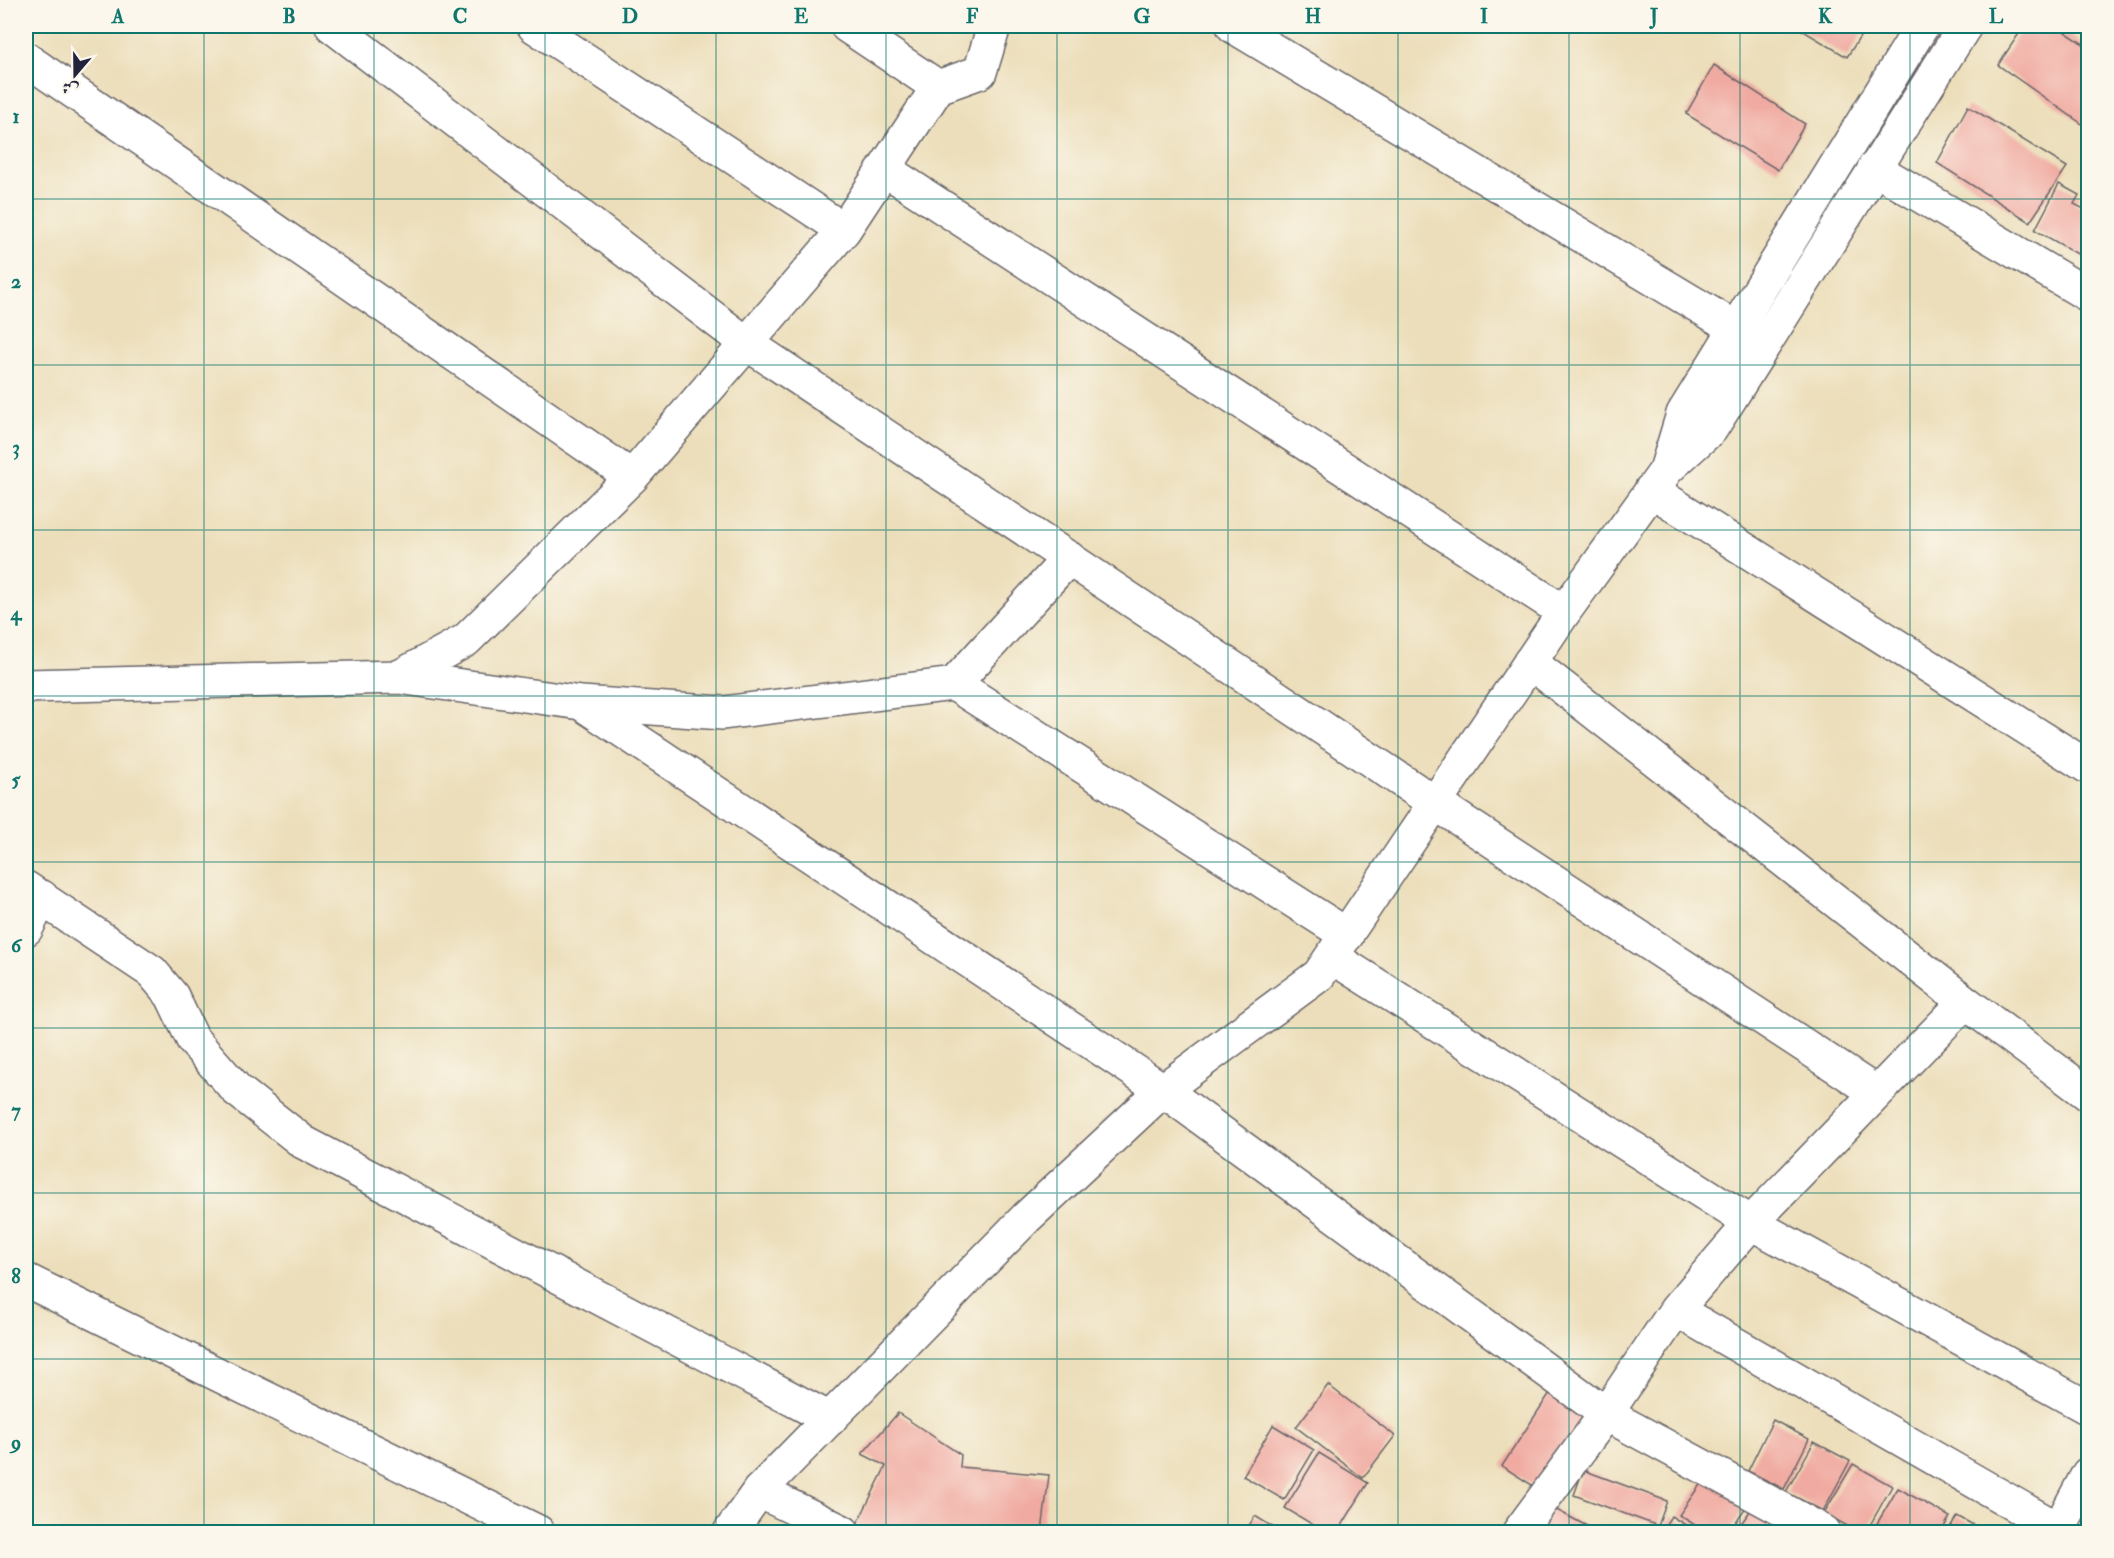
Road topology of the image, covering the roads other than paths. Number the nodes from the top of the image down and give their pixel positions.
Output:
1 (332, 26) edge
2 (534, 26) edge
3 (847, 26) edge
4 (994, 26) edge
5 (1233, 26) edge
6 (1922, 26) edge
7 (1965, 26) edge
8 (26, 59) edge
9 (938, 87) junction
10 (1874, 168) junction
11 (884, 169) junction
12 (844, 230) junction
13 (2088, 295) edge
14 (1735, 328) junction
15 (746, 343) junction
16 (632, 477) junction
17 (1659, 480) junction
18 (1069, 558) junction
19 (1564, 612) junction
20 (1530, 662) junction
21 (399, 677) junction
22 (954, 684) junction
23 (26, 686) edge
24 (581, 703) junction
25 (2088, 767) edge
26 (1435, 803) junction
27 (34, 892) edge
28 (26, 929) edge
29 (1339, 946) junction
30 (1965, 1002) junction
31 (1163, 1090) junction
32 (1877, 1093) junction
33 (2088, 1094) edge
34 (1751, 1223) junction
35 (26, 1280) edge
36 (1676, 1310) junction
37 (2088, 1408) edge
38 (1606, 1414) junction
39 (830, 1419) junction
40 (2088, 1474) edge
41 (759, 1491) junction
42 (2060, 1531) edge
43 (538, 1533) edge
44 (730, 1533) edge
45 (843, 1533) edge
46 (1519, 1533) edge
47 (1824, 1533) edge

1 - 15 street
2 - 12 street
3 - 9 street
4 - 9 street
5 - 14 street
6 - 14 street
7 - 10 street
8 - 16 street
9 - 11 street
10 - 13 street
10 - 17 street
11 - 12 street
11 - 19 street
12 - 15 street
14 - 17 street
15 - 16 street
15 - 18 street
16 - 21 street
17 - 19 street
17 - 25 street
18 - 22 street
18 - 26 street
19 - 20 street
20 - 26 street
20 - 30 street
21 - 23 street
21 - 24 street
22 - 24 street
22 - 29 street
24 - 31 street
26 - 29 street
26 - 32 street
27 - 28 street
27 - 39 street
29 - 31 street
29 - 34 street
30 - 32 street
30 - 33 street
31 - 38 street
31 - 39 street
32 - 34 street
34 - 36 street
34 - 37 street
35 - 43 street
36 - 38 street
36 - 42 street
38 - 46 street
38 - 47 street
39 - 41 street
40 - 42 street
41 - 44 street
41 - 45 street

